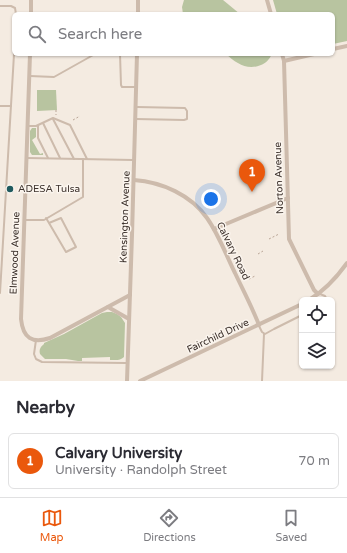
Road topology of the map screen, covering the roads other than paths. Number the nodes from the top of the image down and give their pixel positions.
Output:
1 (31, 0) edge
2 (138, 0) edge
3 (267, 0) edge
4 (0, 6) edge
5 (16, 12) edge
6 (31, 12) edge
7 (138, 12) edge
8 (270, 12) edge
9 (347, 46) edge
10 (335, 49) edge
11 (14, 56) edge
12 (30, 56) edge
13 (91, 56) edge
14 (120, 56) edge
15 (137, 56) edge
16 (282, 56) edge
17 (306, 56) edge
18 (284, 62) junction
19 (29, 76) junction
20 (137, 87) junction
21 (0, 106) edge
22 (11, 106) junction
23 (136, 106) junction
24 (53, 118) junction
25 (136, 119) junction
26 (43, 123) junction
27 (38, 125) junction
28 (28, 126) junction
29 (27, 158) junction
30 (48, 158) junction
31 (60, 158) junction
32 (74, 159) junction
33 (84, 159) junction
34 (87, 159) junction
35 (135, 160) junction
36 (134, 180) junction
37 (288, 198) junction
38 (46, 218) junction
39 (24, 220) junction
40 (49, 223) junction
41 (0, 227) edge
42 (3, 227) junction
43 (214, 229) junction
44 (347, 263) edge
45 (0, 293) edge
46 (318, 294) junction
47 (130, 296) junction
48 (314, 297) edge
49 (326, 297) edge
50 (299, 305) edge
51 (108, 307) junction
52 (299, 316) edge
53 (129, 319) junction
54 (259, 325) junction
55 (264, 334) junction
56 (36, 340) junction
57 (128, 363) junction
58 (152, 379) edge
59 (127, 381) edge
60 (140, 381) edge
61 (262, 381) edge

1 - 6 street
2 - 7 street
3 - 8 street
4 - 5 lane
9 - 10 street
11 - 22 lane
12 - 19 street, Elmwood Avenue
13 - 19 lane
14 - 20 lane
15 - 20 street, Kensington Avenue
16 - 18 street, Norton Avenue
17 - 18 street
18 - 37 street, Norton Avenue
19 - 28 street, Elmwood Avenue
20 - 23 street, Kensington Avenue
21 - 22 lane
22 - 42 lane
23 - 25 street, Kensington Avenue
23 - 25 lane
24 - 26 lane
24 - 32 lane
24 - 34 lane
25 - 35 street, Kensington Avenue
26 - 27 lane
26 - 31 lane
27 - 28 lane
27 - 30 lane
28 - 29 street, Elmwood Avenue
29 - 30 lane
29 - 39 street, Elmwood Avenue
30 - 31 lane
31 - 32 lane
32 - 33 lane
33 - 34 lane
33 - 38 lane
34 - 35 lane
35 - 36 street, Kensington Avenue
36 - 43 street, Calvary Road
36 - 47 street, Kensington Avenue
37 - 43 street
37 - 46 street, Norton Avenue
38 - 39 lane
38 - 40 lane
39 - 56 street, Elmwood Avenue
40 - 40 lane
41 - 42 lane
42 - 45 lane
43 - 54 street, Calvary Road
44 - 46 street
46 - 48 street
46 - 49 lane
47 - 51 street
47 - 53 street, Kensington Avenue
50 - 54 street, Fairchild Drive
51 - 53 street
51 - 56 street
52 - 55 lane
53 - 57 street, Kensington Avenue
54 - 55 lane
54 - 58 street, Fairchild Drive
55 - 61 lane
56 - 57 lane
57 - 59 street, Kensington Avenue
58 - 60 street, Fairchild Drive

